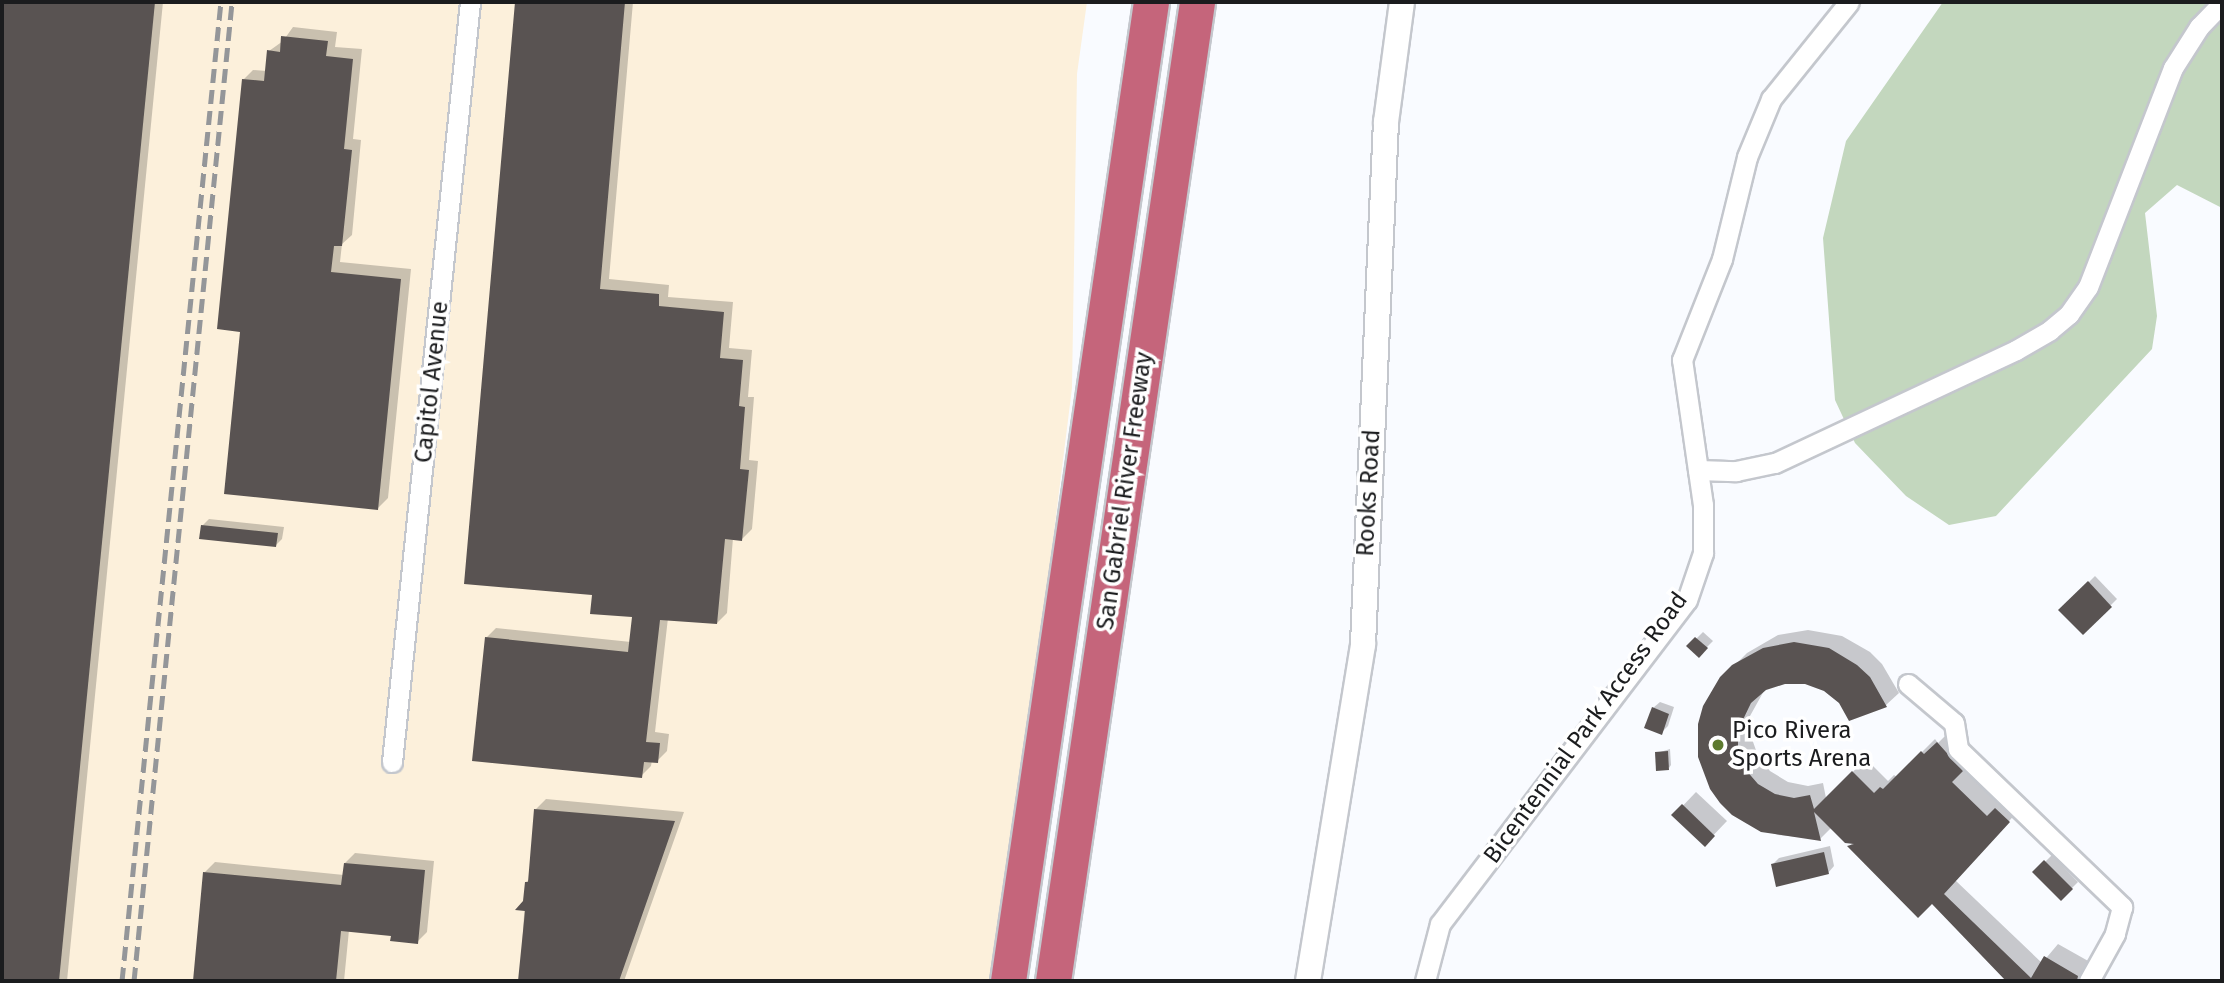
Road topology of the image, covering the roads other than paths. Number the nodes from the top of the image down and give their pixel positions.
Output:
1 (470, 2) edge
2 (1131, 2) edge
3 (1151, 2) edge
4 (1175, 2) edge
5 (1197, 2) edge
6 (1402, 2) edge
7 (1849, 2) edge
8 (2222, 3) edge
9 (1698, 470) junction
10 (1908, 684) dead end
11 (392, 762) dead end
12 (989, 981) edge
13 (1008, 981) edge
14 (1031, 981) edge
15 (1053, 981) edge
16 (1308, 981) edge
17 (1425, 981) edge
18 (2089, 981) edge

1 - 11 street, Capitol Avenue
2 - 12 highway
3 - 13 highway
4 - 14 highway
5 - 15 highway, San Gabriel River Freeway
6 - 16 street, Rooks Road
7 - 9 street, Bicentennial Park Access Road
8 - 9 street
9 - 17 street, Bicentennial Park Access Road
10 - 18 street

